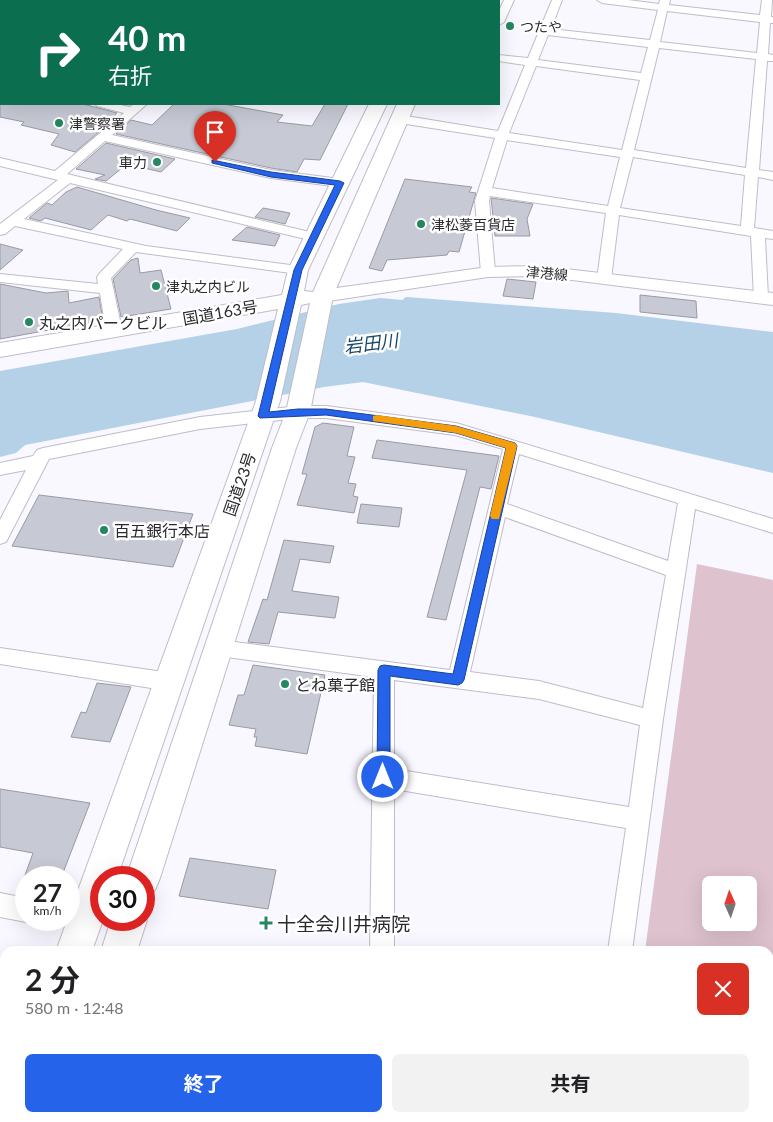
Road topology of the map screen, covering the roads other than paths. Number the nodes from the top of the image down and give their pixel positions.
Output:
1 (509, 0) edge
2 (557, 0) edge
3 (602, 0) edge
4 (667, 2) edge
5 (769, 12) edge
6 (500, 20) edge
7 (543, 31) junction
8 (656, 44) junction
9 (500, 58) edge
10 (767, 58) edge
11 (532, 62) junction
12 (646, 77) junction
13 (112, 105) edge
14 (378, 105) edge
15 (137, 107) edge
16 (403, 111) edge
17 (502, 135) junction
18 (102, 137) junction
19 (628, 154) junction
20 (0, 162) edge
21 (752, 172) junction
22 (63, 176) junction
23 (773, 176) edge
24 (340, 183) junction
25 (486, 191) junction
26 (613, 211) junction
27 (5, 225) edge
28 (752, 232) junction
29 (773, 235) edge
30 (314, 237) junction
31 (133, 247) junction
32 (298, 270) junction
33 (488, 272) junction
34 (0, 278) edge
35 (604, 279) junction
36 (105, 289) junction
37 (767, 298) edge
38 (321, 300) junction
39 (291, 301) junction
40 (114, 330) junction
41 (0, 350) edge
42 (299, 407) junction
43 (266, 408) junction
44 (512, 446) junction
45 (41, 457) junction
46 (0, 469) edge
47 (687, 501) junction
48 (498, 508) junction
49 (773, 526) edge
50 (0, 537) edge
51 (675, 571) junction
52 (218, 648) junction
53 (0, 656) edge
54 (384, 670) junction
55 (458, 680) junction
56 (170, 682) junction
57 (652, 719) junction
58 (383, 777) junction
59 (638, 819) junction
60 (147, 866) edge
61 (0, 906) edge
62 (15, 908) edge
63 (80, 910) edge
64 (76, 931) edge
65 (126, 931) edge
66 (74, 946) edge
67 (121, 946) edge
68 (382, 946) edge
69 (621, 946) edge

1 - 6 street
2 - 7 street
3 - 4 street
4 - 5 street
4 - 8 street
5 - 10 street
7 - 8 street
7 - 11 street
8 - 10 street
8 - 12 street
9 - 11 street
10 - 21 street
11 - 12 street
11 - 17 street
12 - 19 street
13 - 15 street
14 - 24 highway, 国道23号
15 - 18 street
16 - 17 street
16 - 38 highway, 国道23号
17 - 19 street
17 - 25 street
18 - 22 street
18 - 24 street
19 - 21 street
19 - 26 street
20 - 22 street
21 - 23 street
21 - 28 street
22 - 27 street
22 - 30 street
24 - 30 highway, 国道23号
25 - 26 street
25 - 33 street
26 - 28 street
26 - 35 street
27 - 31 street
28 - 29 street
28 - 37 street
30 - 32 highway, 国道23号
31 - 32 street
31 - 36 street
32 - 39 highway, 国道23号
33 - 35 main road, 津港線
33 - 38 main road, 津港線
34 - 36 street
35 - 37 main road, 津港線
36 - 40 street
38 - 39 highway, 国道163号
38 - 42 highway, 国道23号
39 - 40 highway, 国道163号
39 - 43 highway, 国道23号
40 - 41 highway, 国道163号
42 - 43 street
42 - 44 street
42 - 52 highway, 国道23号
43 - 45 street
43 - 56 highway, 国道23号
44 - 47 street
44 - 48 street
45 - 46 street
45 - 50 street
47 - 49 street
47 - 51 street
48 - 51 street
48 - 55 street
51 - 57 street
52 - 54 street
52 - 60 highway, 国道23号
53 - 56 street
54 - 55 street
54 - 58 street
55 - 57 street
56 - 63 highway, 国道23号
57 - 59 street
58 - 59 street
58 - 68 street
59 - 69 street
61 - 62 street
64 - 66 highway, 国道23号
65 - 67 highway

